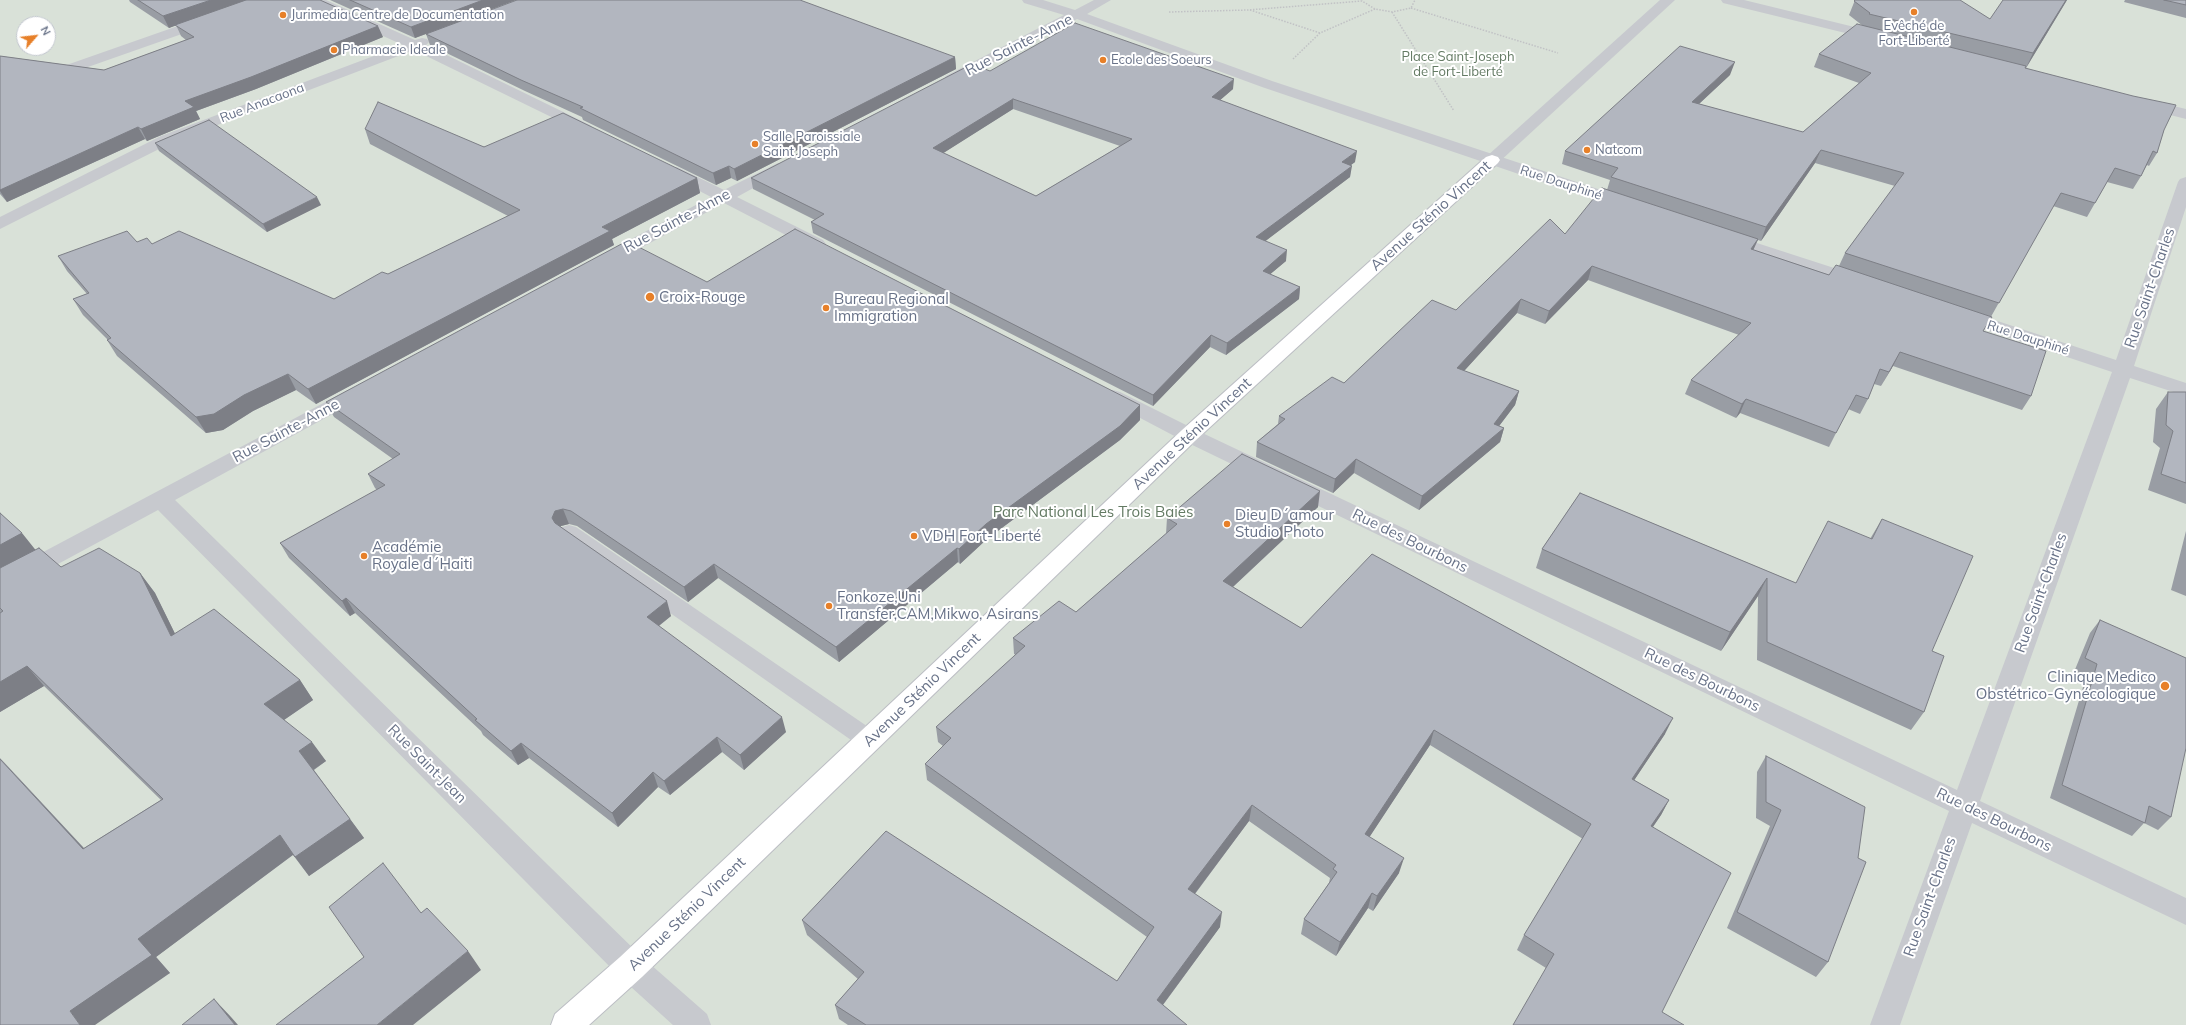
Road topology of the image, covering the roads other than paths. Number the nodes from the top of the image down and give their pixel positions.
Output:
1 (265, 0) edge
2 (316, 0) edge
3 (1029, 0) edge
4 (1104, 0) edge
5 (1668, 0) edge
6 (1728, 0) edge
7 (1077, 15) junction
8 (437, 36) edge
9 (1888, 40) edge
10 (415, 45) junction
11 (63, 72) edge
12 (935, 88) edge
13 (2132, 101) edge
14 (2186, 114) edge
15 (601, 136) edge
16 (794, 160) edge
17 (1492, 160) junction
18 (659, 164) edge
19 (2186, 182) edge
20 (723, 196) junction
21 (1642, 210) edge
22 (0, 224) edge
23 (1710, 232) edge
24 (829, 250) edge
25 (590, 268) edge
26 (1875, 287) edge
27 (1942, 309) edge
28 (2123, 369) junction
29 (371, 385) edge
30 (1097, 388) edge
31 (2186, 390) edge
32 (1189, 435) junction
33 (160, 499) junction
34 (570, 532) edge
35 (0, 585) edge
36 (869, 740) junction
37 (1963, 805) junction
38 (2186, 912) edge
39 (631, 967) junction
40 (566, 1025) edge
41 (696, 1025) edge
42 (1885, 1025) edge

1 - 11 street
2 - 10 street
3 - 7 street, Rue Dauphiné
4 - 7 street, Rue Sainte-Anne
5 - 17 street, Avenue Sténio Vincent
6 - 9 street
7 - 12 street, Rue Sainte-Anne
7 - 17 street, Rue Dauphiné
8 - 10 street, Rue Anacaona
10 - 15 street
10 - 22 street, Rue Anacaona
13 - 14 street
16 - 20 street, Rue Sainte-Anne
17 - 21 street, Rue Dauphiné
17 - 32 main road, Avenue Sténio Vincent
18 - 20 street
19 - 28 street, Rue Saint-Charles
20 - 24 street
20 - 25 street, Rue Sainte-Anne
23 - 26 street
27 - 28 street, Rue Dauphiné
28 - 31 street, Rue Dauphiné
28 - 37 street, Rue Saint-Charles
29 - 33 street, Rue Sainte-Anne
30 - 32 street, Rue des Bourbons
32 - 36 main road, Avenue Sténio Vincent
32 - 37 street, Rue des Bourbons
33 - 35 street, Rue Sainte-Anne
33 - 39 street, Rue Saint-Jean
34 - 36 lane
36 - 39 main road, Avenue Sténio Vincent
37 - 38 street, Rue des Bourbons
37 - 42 street, Rue Saint-Charles
39 - 40 main road, Avenue Sténio Vincent
39 - 41 street, Rue Saint-Jean

